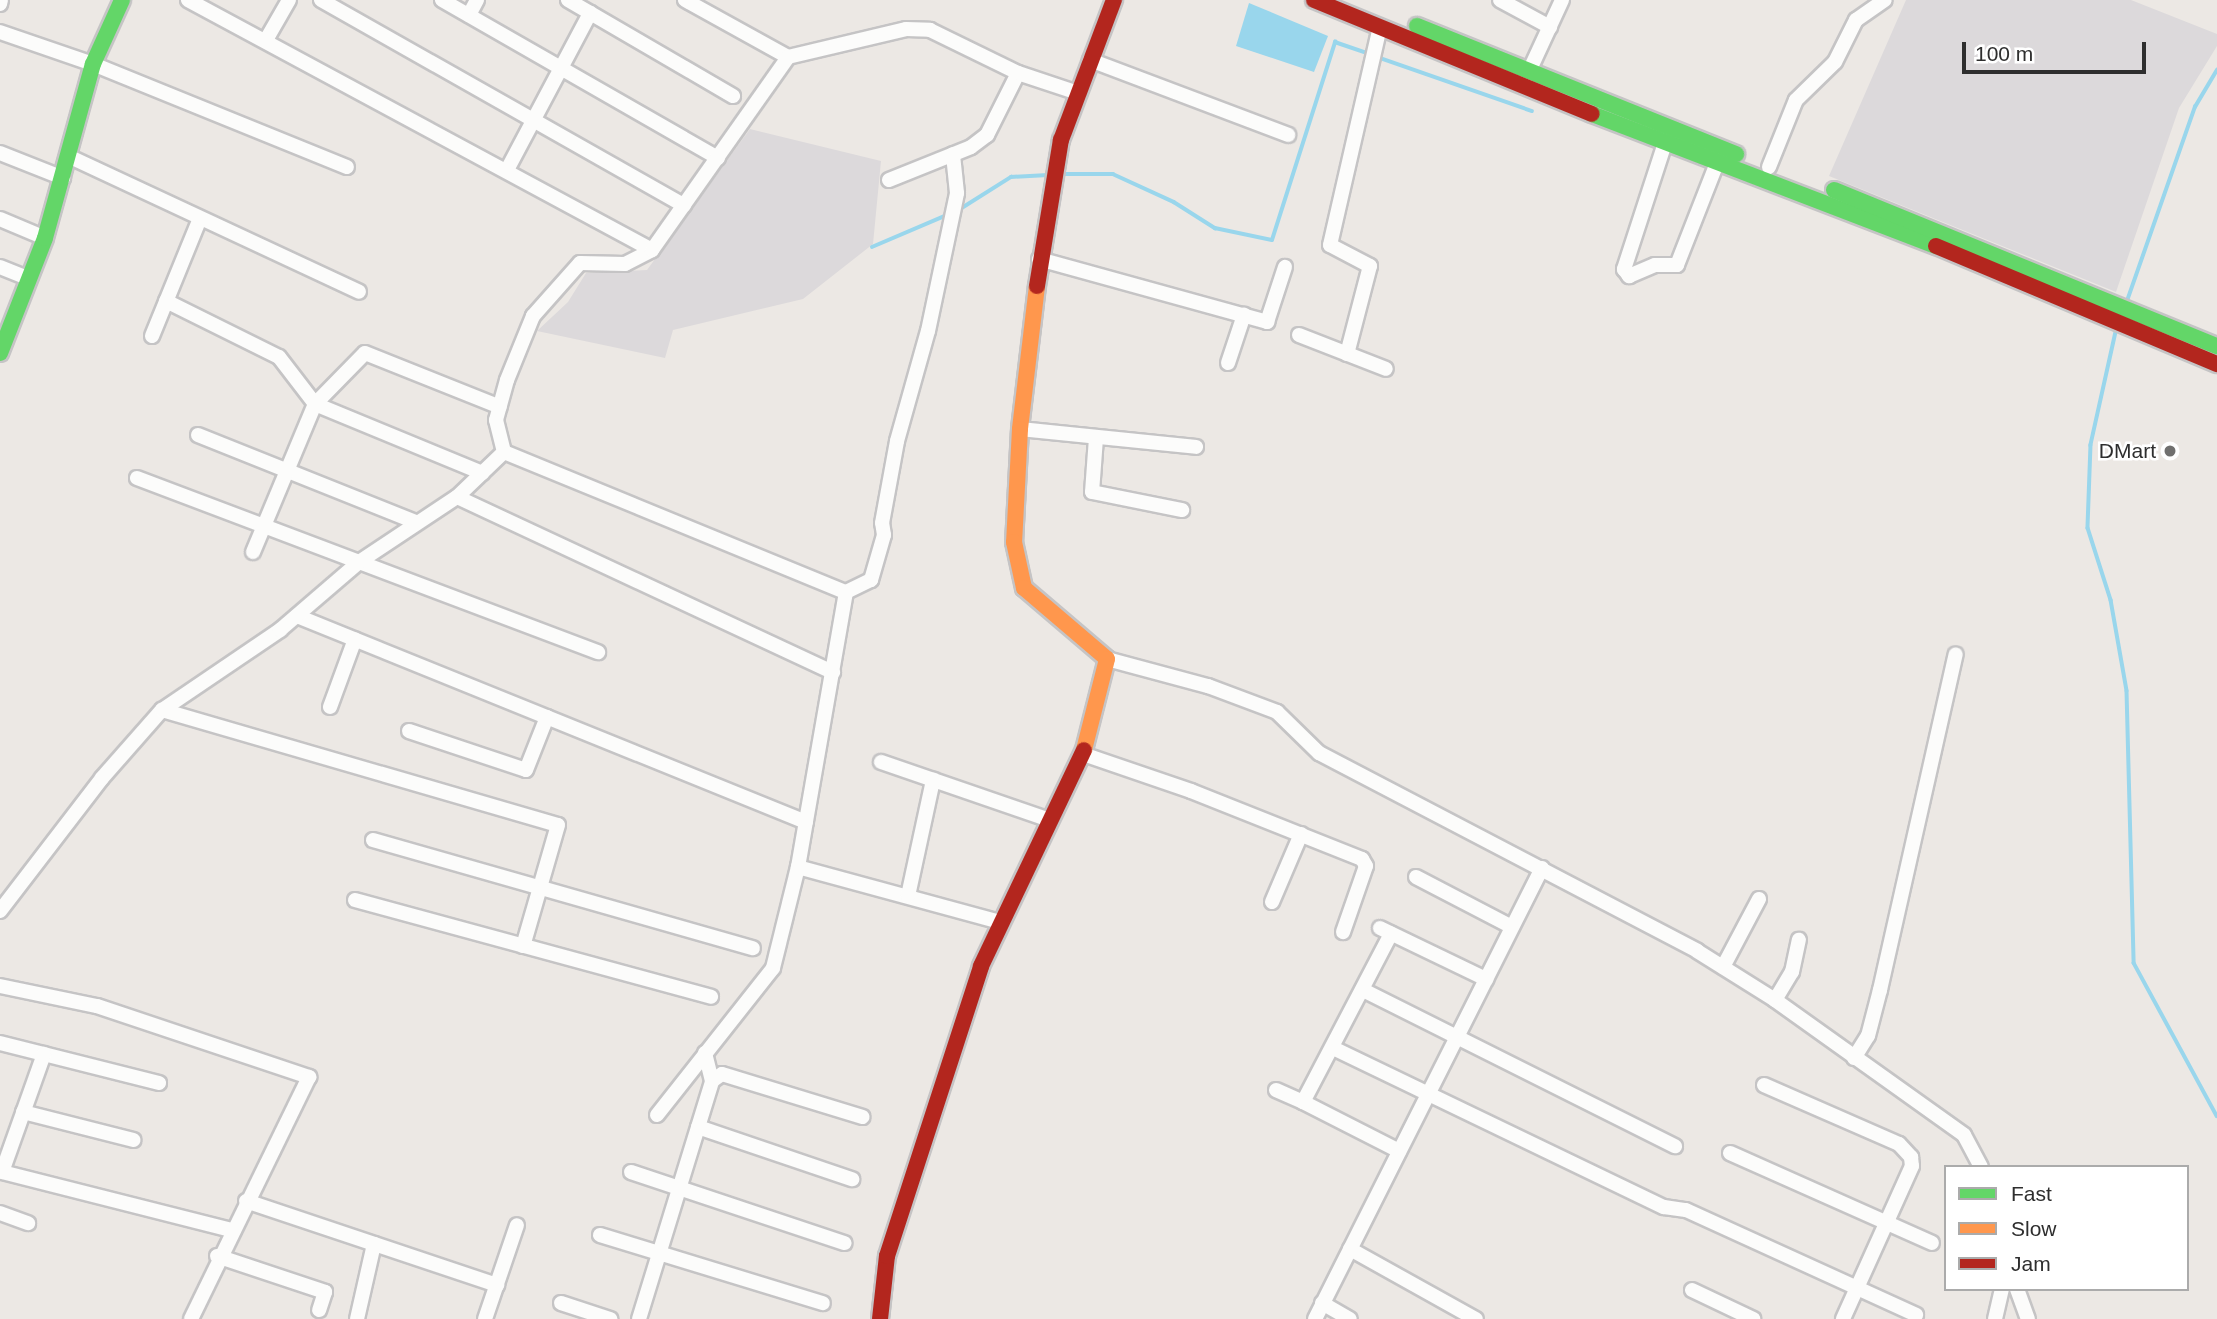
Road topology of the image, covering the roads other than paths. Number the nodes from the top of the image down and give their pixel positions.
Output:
1 (122, 0) edge
2 (188, 0) edge
3 (289, 0) edge
4 (321, 0) edge
5 (442, 0) edge
6 (477, 0) edge
7 (568, 0) edge
8 (685, 0) edge
9 (1114, 0) edge
10 (1314, 0) edge
11 (1355, 0) edge
12 (1500, 0) edge
13 (1562, 0) edge
14 (1885, 0) edge
15 (590, 13) junction
16 (469, 15) junction
17 (1380, 27) junction
18 (1550, 27) junction
19 (0, 32) edge
20 (266, 40) junction
21 (788, 57) junction
22 (1090, 60) junction
23 (93, 64) junction
24 (561, 67) junction
25 (1531, 69) junction
26 (1018, 73) junction
27 (1522, 86) junction
28 (1078, 93) junction
29 (733, 96) dead end
30 (533, 119) junction
31 (1288, 135) dead end
32 (1665, 143) junction
33 (0, 153) edge
34 (953, 154) junction
35 (68, 156) junction
36 (718, 158) junction
37 (1717, 163) junction
38 (347, 167) dead end
39 (1769, 167) junction
40 (507, 170) junction
41 (63, 178) junction
42 (889, 180) dead end
43 (684, 205) junction
44 (0, 219) edge
45 (199, 221) junction
46 (45, 238) junction
47 (652, 250) junction
48 (1040, 259) junction
49 (0, 267) edge
50 (1285, 267) dead end
51 (29, 279) junction
52 (359, 292) dead end
53 (166, 301) junction
54 (1244, 315) junction
55 (3, 335) edge
56 (1299, 335) dead end
57 (152, 336) dead end
58 (2217, 345) edge
59 (0, 353) edge
60 (1348, 354) junction
61 (1228, 363) dead end
62 (2217, 364) edge
63 (1386, 369) dead end
64 (315, 404) junction
65 (500, 407) junction
66 (1020, 429) junction
67 (198, 435) dead end
68 (1096, 438) junction
69 (1196, 447) dead end
70 (504, 452) junction
71 (287, 471) junction
72 (482, 473) junction
73 (136, 478) dead end
74 (457, 497) junction
75 (1182, 510) dead end
76 (416, 522) junction
77 (263, 529) junction
78 (253, 552) dead end
79 (359, 562) junction
80 (846, 592) junction
81 (297, 616) junction
82 (355, 639) junction
83 (598, 652) dead end
84 (1956, 654) dead end
85 (1107, 659) junction
86 (833, 672) junction
87 (330, 707) dead end
88 (162, 710) junction
89 (547, 717) junction
90 (409, 731) dead end
91 (1083, 754) junction
92 (881, 762) dead end
93 (933, 780) junction
94 (1049, 820) junction
95 (806, 822) junction
96 (1301, 834) junction
97 (373, 839) dead end
98 (799, 867) junction
99 (1542, 868) junction
100 (1416, 877) dead end
101 (540, 887) junction
102 (908, 897) junction
103 (1759, 899) dead end
104 (355, 900) dead end
105 (1272, 902) dead end
106 (0, 911) edge
107 (1001, 922) junction
108 (1512, 927) junction
109 (1343, 932) dead end
110 (1799, 940) dead end
111 (523, 946) junction
112 (754, 948) dead end
113 (1723, 967) junction
114 (1486, 979) junction
115 (0, 986) edge
116 (1363, 990) junction
117 (711, 998) dead end
118 (1775, 1000) junction
119 (1456, 1037) junction
120 (0, 1043) edge
121 (1333, 1048) junction
122 (705, 1053) junction
123 (44, 1054) junction
124 (1854, 1058) junction
125 (712, 1081) junction
126 (159, 1083) dead end
127 (1764, 1085) dead end
128 (1276, 1090) dead end
129 (1427, 1095) junction
130 (1303, 1102) junction
131 (23, 1112) junction
132 (657, 1115) dead end
133 (863, 1117) dead end
134 (698, 1127) junction
135 (134, 1140) dead end
136 (6, 1143) edge
137 (1675, 1146) dead end
138 (1399, 1151) junction
139 (1730, 1153) dead end
140 (1980, 1165) edge
141 (631, 1172) dead end
142 (852, 1179) dead end
143 (679, 1188) junction
144 (246, 1201) junction
145 (0, 1213) edge
146 (1887, 1222) junction
147 (28, 1223) dead end
148 (517, 1225) dead end
149 (231, 1230) junction
150 (600, 1235) dead end
151 (1932, 1242) dead end
152 (845, 1243) dead end
153 (374, 1244) junction
154 (1350, 1249) junction
155 (659, 1253) junction
156 (218, 1256) junction
157 (497, 1284) junction
158 (1857, 1288) junction
159 (1692, 1290) dead end
160 (2002, 1291) edge
161 (2018, 1291) edge
162 (561, 1303) dead end
163 (823, 1303) dead end
164 (1322, 1303) junction
165 (319, 1310) dead end
166 (1916, 1315) dead end
167 (195, 1317) edge
168 (357, 1319) edge
169 (485, 1319) edge
170 (610, 1319) edge
171 (639, 1319) edge
172 (880, 1319) edge
173 (1315, 1319) edge
174 (1350, 1319) edge
175 (1476, 1319) edge
176 (1754, 1319) edge
177 (1843, 1319) edge
178 (1995, 1319) edge
179 (2030, 1319) edge

1 - 23 main road
2 - 20 street
3 - 20 street
4 - 30 street
5 - 16 street
6 - 16 street
7 - 15 street
8 - 21 street
9 - 22 main road
10 - 17 main road
11 - 25 main road
12 - 18 street
13 - 18 street
14 - 39 street
15 - 24 street
15 - 29 street
16 - 24 street
17 - 27 main road
17 - 60 street
18 - 25 street
19 - 23 street
20 - 40 street
21 - 26 street
21 - 36 street
22 - 28 main road
22 - 31 street
23 - 35 main road
23 - 38 street
24 - 30 street
24 - 36 street
25 - 27 street
25 - 39 main road
26 - 28 street
26 - 34 street
27 - 32 main road
28 - 48 main road
30 - 40 street
30 - 43 street
32 - 37 main road
32 - 37 street
33 - 41 street
34 - 42 street
34 - 80 street
35 - 41 main road
35 - 45 street
36 - 43 street
37 - 62 main road
39 - 58 main road
40 - 47 street
41 - 46 main road
43 - 47 street
44 - 46 street
45 - 52 street
45 - 53 street
46 - 51 main road
47 - 65 street
48 - 54 street
48 - 66 main road
49 - 51 street
50 - 54 street
51 - 55 main road
53 - 57 street
53 - 64 street
54 - 61 street
55 - 59 main road
56 - 60 street
60 - 63 street
64 - 65 street
64 - 71 street
64 - 72 street
65 - 70 street
66 - 68 street
66 - 85 main road
67 - 71 street
68 - 69 street
68 - 75 street
70 - 72 street
70 - 80 street
71 - 76 street
71 - 77 street
72 - 74 street
73 - 77 street
74 - 76 street
74 - 86 street
76 - 79 street
77 - 78 street
77 - 79 street
79 - 81 street
79 - 83 street
80 - 86 street
81 - 82 street
81 - 88 street
82 - 87 street
82 - 89 street
84 - 124 street
85 - 91 main road
85 - 99 street
86 - 95 street
88 - 101 street
88 - 106 street
89 - 90 street
89 - 95 street
91 - 94 main road
91 - 96 street
92 - 93 street
93 - 94 street
93 - 102 street
94 - 107 main road
95 - 98 street
96 - 105 street
96 - 109 street
97 - 101 street
98 - 102 street
98 - 122 street
99 - 108 street
99 - 113 street
100 - 108 street
101 - 111 street
101 - 112 street
102 - 107 street
103 - 113 street
104 - 111 street
107 - 172 main road
108 - 114 street
110 - 118 street
111 - 117 street
113 - 118 street
114 - 116 street
114 - 119 street
115 - 144 street
116 - 119 street
116 - 121 street
118 - 124 street
119 - 129 street
119 - 137 street
120 - 123 street
121 - 129 street
121 - 130 street
122 - 125 street
122 - 132 street
123 - 126 street
123 - 131 street
124 - 140 street
125 - 133 street
125 - 134 street
127 - 146 street
128 - 130 street
129 - 138 street
129 - 158 street
130 - 138 street
131 - 135 street
131 - 136 street
134 - 142 street
134 - 143 street
136 - 149 street
138 - 154 street
139 - 146 street
141 - 143 street
143 - 152 street
143 - 155 street
144 - 149 street
144 - 153 street
145 - 147 street
146 - 151 street
146 - 158 street
148 - 157 street
149 - 156 street
150 - 155 street
153 - 157 street
153 - 168 street
154 - 164 street
154 - 175 street
155 - 163 street
155 - 171 street
156 - 165 street
156 - 167 street
157 - 169 street
158 - 166 street
158 - 177 street
159 - 176 street
160 - 178 street
161 - 179 street
162 - 170 street
164 - 173 street
164 - 174 street

